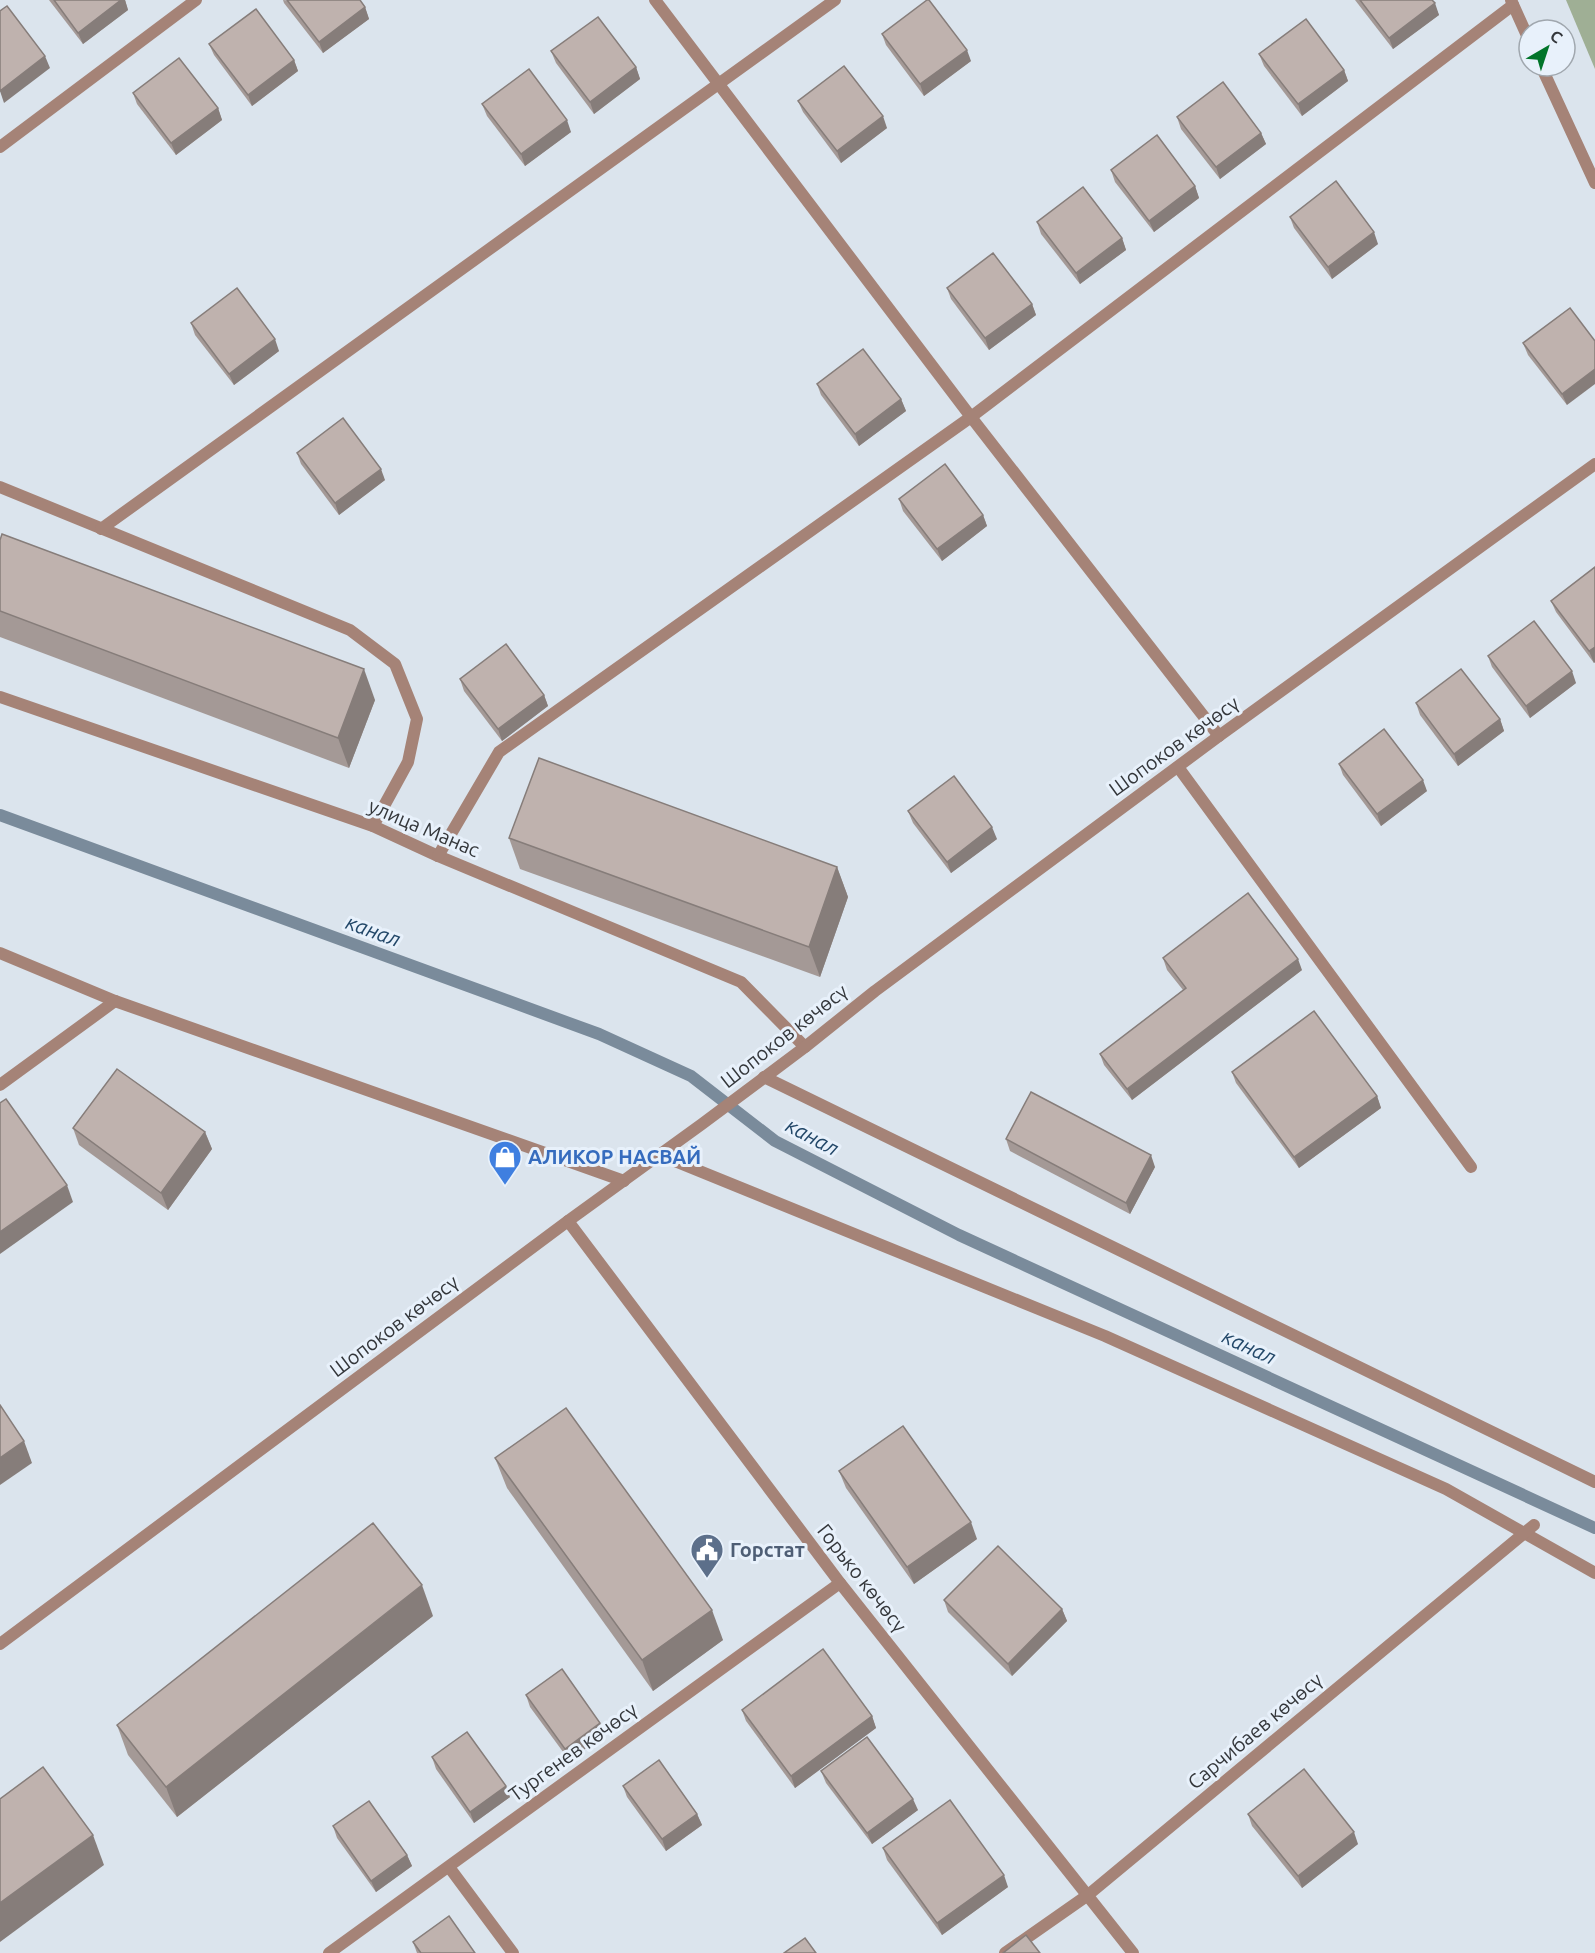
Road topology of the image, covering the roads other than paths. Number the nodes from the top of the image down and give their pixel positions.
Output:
1 (196, 0) edge
2 (655, 0) edge
3 (835, 0) edge
4 (1512, 2) edge
5 (1519, 18) edge
6 (1547, 78) edge
7 (719, 83) junction
8 (0, 147) edge
9 (1595, 183) edge
10 (971, 417) junction
11 (1595, 464) edge
12 (0, 487) edge
13 (101, 528) junction
14 (0, 698) edge
15 (1219, 736) junction
16 (1178, 767) junction
17 (373, 826) junction
18 (438, 856) junction
19 (0, 953) edge
20 (115, 1000) junction
21 (805, 1047) junction
22 (762, 1078) junction
23 (0, 1085) edge
24 (660, 1155) junction
25 (1471, 1167) dead end
26 (624, 1181) junction
27 (568, 1221) junction
28 (1595, 1482) edge
29 (1530, 1528) junction
30 (1595, 1573) edge
31 (840, 1583) junction
32 (0, 1644) edge
33 (449, 1867) junction
34 (1088, 1895) junction
35 (329, 1953) edge
36 (513, 1953) edge
37 (1005, 1953) edge
38 (1133, 1953) edge

1 - 8 street
2 - 7 street
3 - 7 street
4 - 5 street
4 - 10 street
6 - 9 street
7 - 10 street
7 - 13 street
10 - 15 street
10 - 18 street
11 - 15 street, Шопоков көчөсү
12 - 13 street
13 - 17 street
14 - 17 street, улица Манас
15 - 16 street, Шопоков көчөсү
16 - 21 street, Шопоков көчөсү
16 - 25 street
17 - 18 street, улица Манас
18 - 21 street, улица Манас
19 - 20 street
20 - 23 street
20 - 26 street
21 - 22 street, Шопоков көчөсү
22 - 24 street, Шопоков көчөсү
22 - 28 street
24 - 26 street, Шопоков көчөсү
24 - 29 street
26 - 27 street, Шопоков көчөсү
27 - 31 street, Горько көчөсү
27 - 32 street, Шопоков көчөсү
29 - 30 street
29 - 34 street, Сарчибаев көчөсү
31 - 33 street, Тургенев көчөсү
31 - 34 street, Горько көчөсү
33 - 35 street, Тургенев көчөсү
33 - 36 street
34 - 37 street, Сарчибаев көчөсү
34 - 38 street, Горько көчөсү

